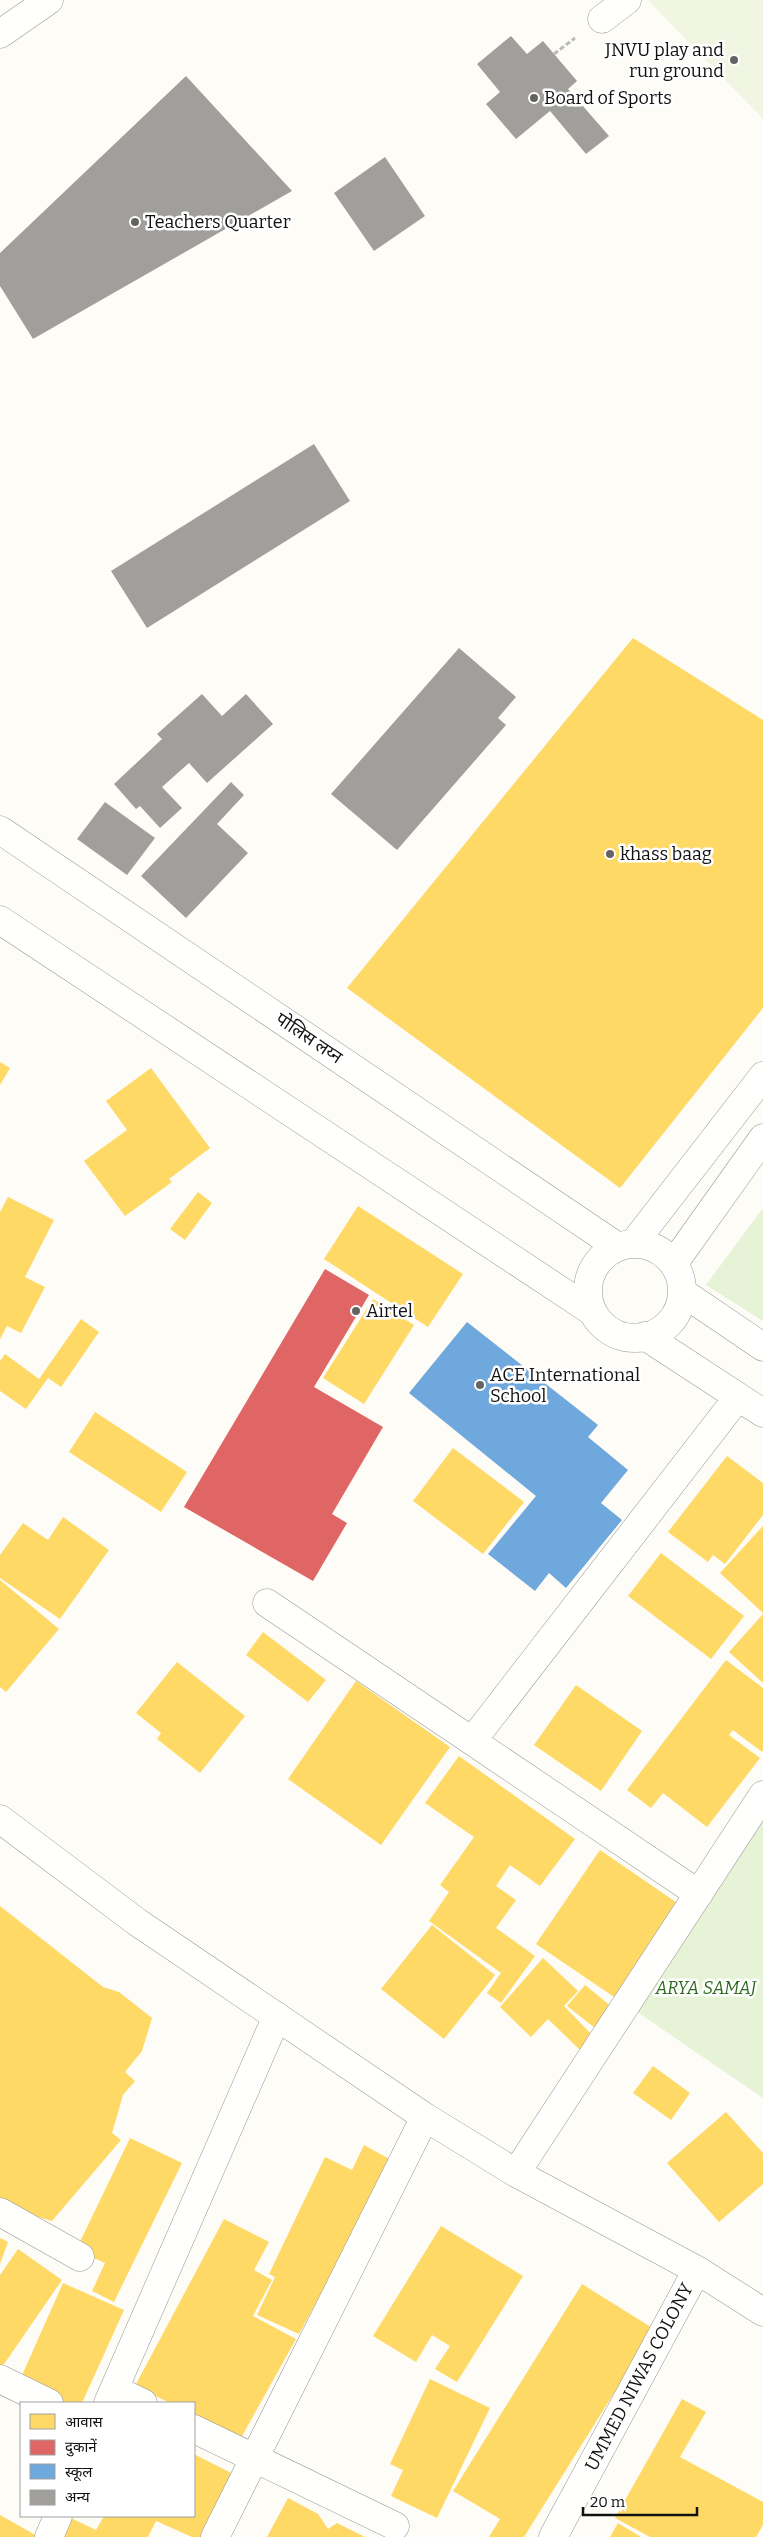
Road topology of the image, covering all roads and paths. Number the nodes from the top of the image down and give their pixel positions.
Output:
1 (49, 0) edge
2 (627, 0) edge
3 (602, 19) dead end
4 (0, 34) edge
5 (0, 830) edge
6 (0, 920) edge
7 (763, 1076) edge
8 (763, 1138) edge
9 (625, 1245) junction
10 (674, 1263) junction
11 (682, 1292) junction
12 (593, 1312) junction
13 (645, 1336) junction
14 (763, 1347) edge
15 (738, 1397) junction
16 (763, 1414) edge
17 (267, 1603) dead end
18 (472, 1741) junction
19 (763, 1795) edge
20 (0, 1819) edge
21 (699, 1894) junction
22 (277, 2016) junction
23 (425, 2117) junction
24 (516, 2173) junction
25 (0, 2212) edge
26 (80, 2257) dead end
27 (697, 2270) junction
28 (763, 2312) edge
29 (0, 2379) edge
30 (111, 2396) edge
31 (46, 2402) edge
32 (138, 2402) edge
33 (195, 2429) edge
34 (254, 2459) junction
35 (58, 2517) edge
36 (395, 2526) dead end
37 (49, 2537) edge
38 (215, 2537) edge
39 (553, 2537) edge

1 - 4 street
2 - 3 street
5 - 9 street, पोलिस लय्न
6 - 12 street
7 - 9 street
8 - 10 street
9 - 10 street
9 - 12 street
10 - 11 street
11 - 13 street
11 - 14 street
12 - 13 street
13 - 15 street
15 - 16 street
15 - 18 street
17 - 18 street
18 - 21 street
19 - 21 street
20 - 22 street
21 - 24 street
22 - 23 street
22 - 30 street
23 - 24 street
23 - 34 street
24 - 27 street
25 - 26 street
27 - 28 street
27 - 39 street, UMMED NIWAS COLONY
29 - 31 street
30 - 32 street
33 - 34 street
34 - 36 street
34 - 38 street
35 - 37 street

